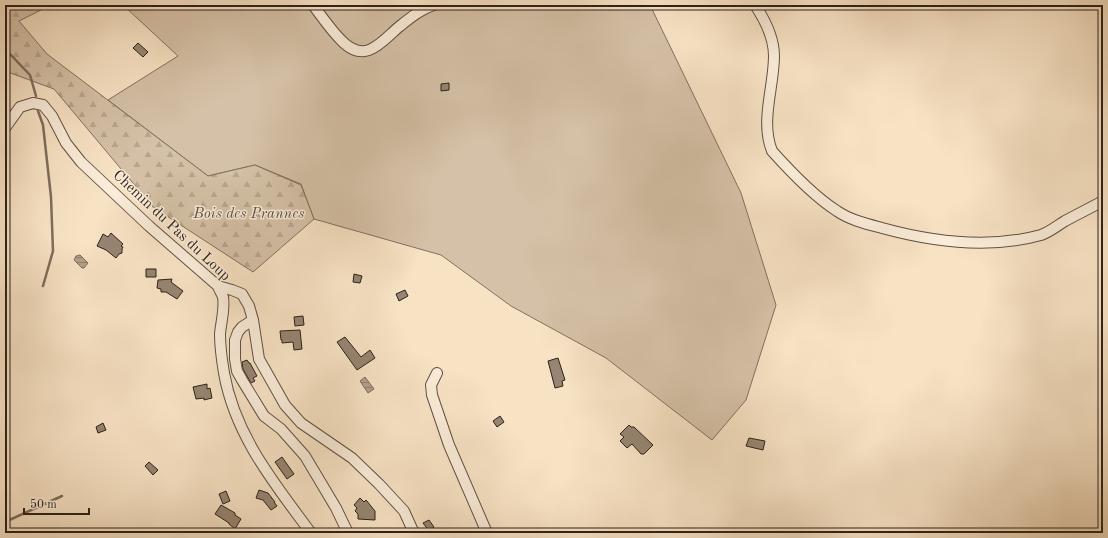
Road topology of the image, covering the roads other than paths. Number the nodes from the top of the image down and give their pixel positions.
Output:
1 (313, 5) edge
2 (434, 5) edge
3 (756, 5) edge
4 (5, 128) edge
5 (1103, 201) edge
6 (218, 286) junction
7 (253, 320) junction
8 (438, 373) dead end
9 (311, 533) edge
10 (348, 533) edge
11 (414, 533) edge
12 (487, 533) edge

1 - 2 street
3 - 5 street
4 - 6 street, Chemin du Pas du Loup
6 - 7 street
6 - 9 street, Chemin du Pas du Loup
7 - 10 street
7 - 11 street
8 - 12 street

